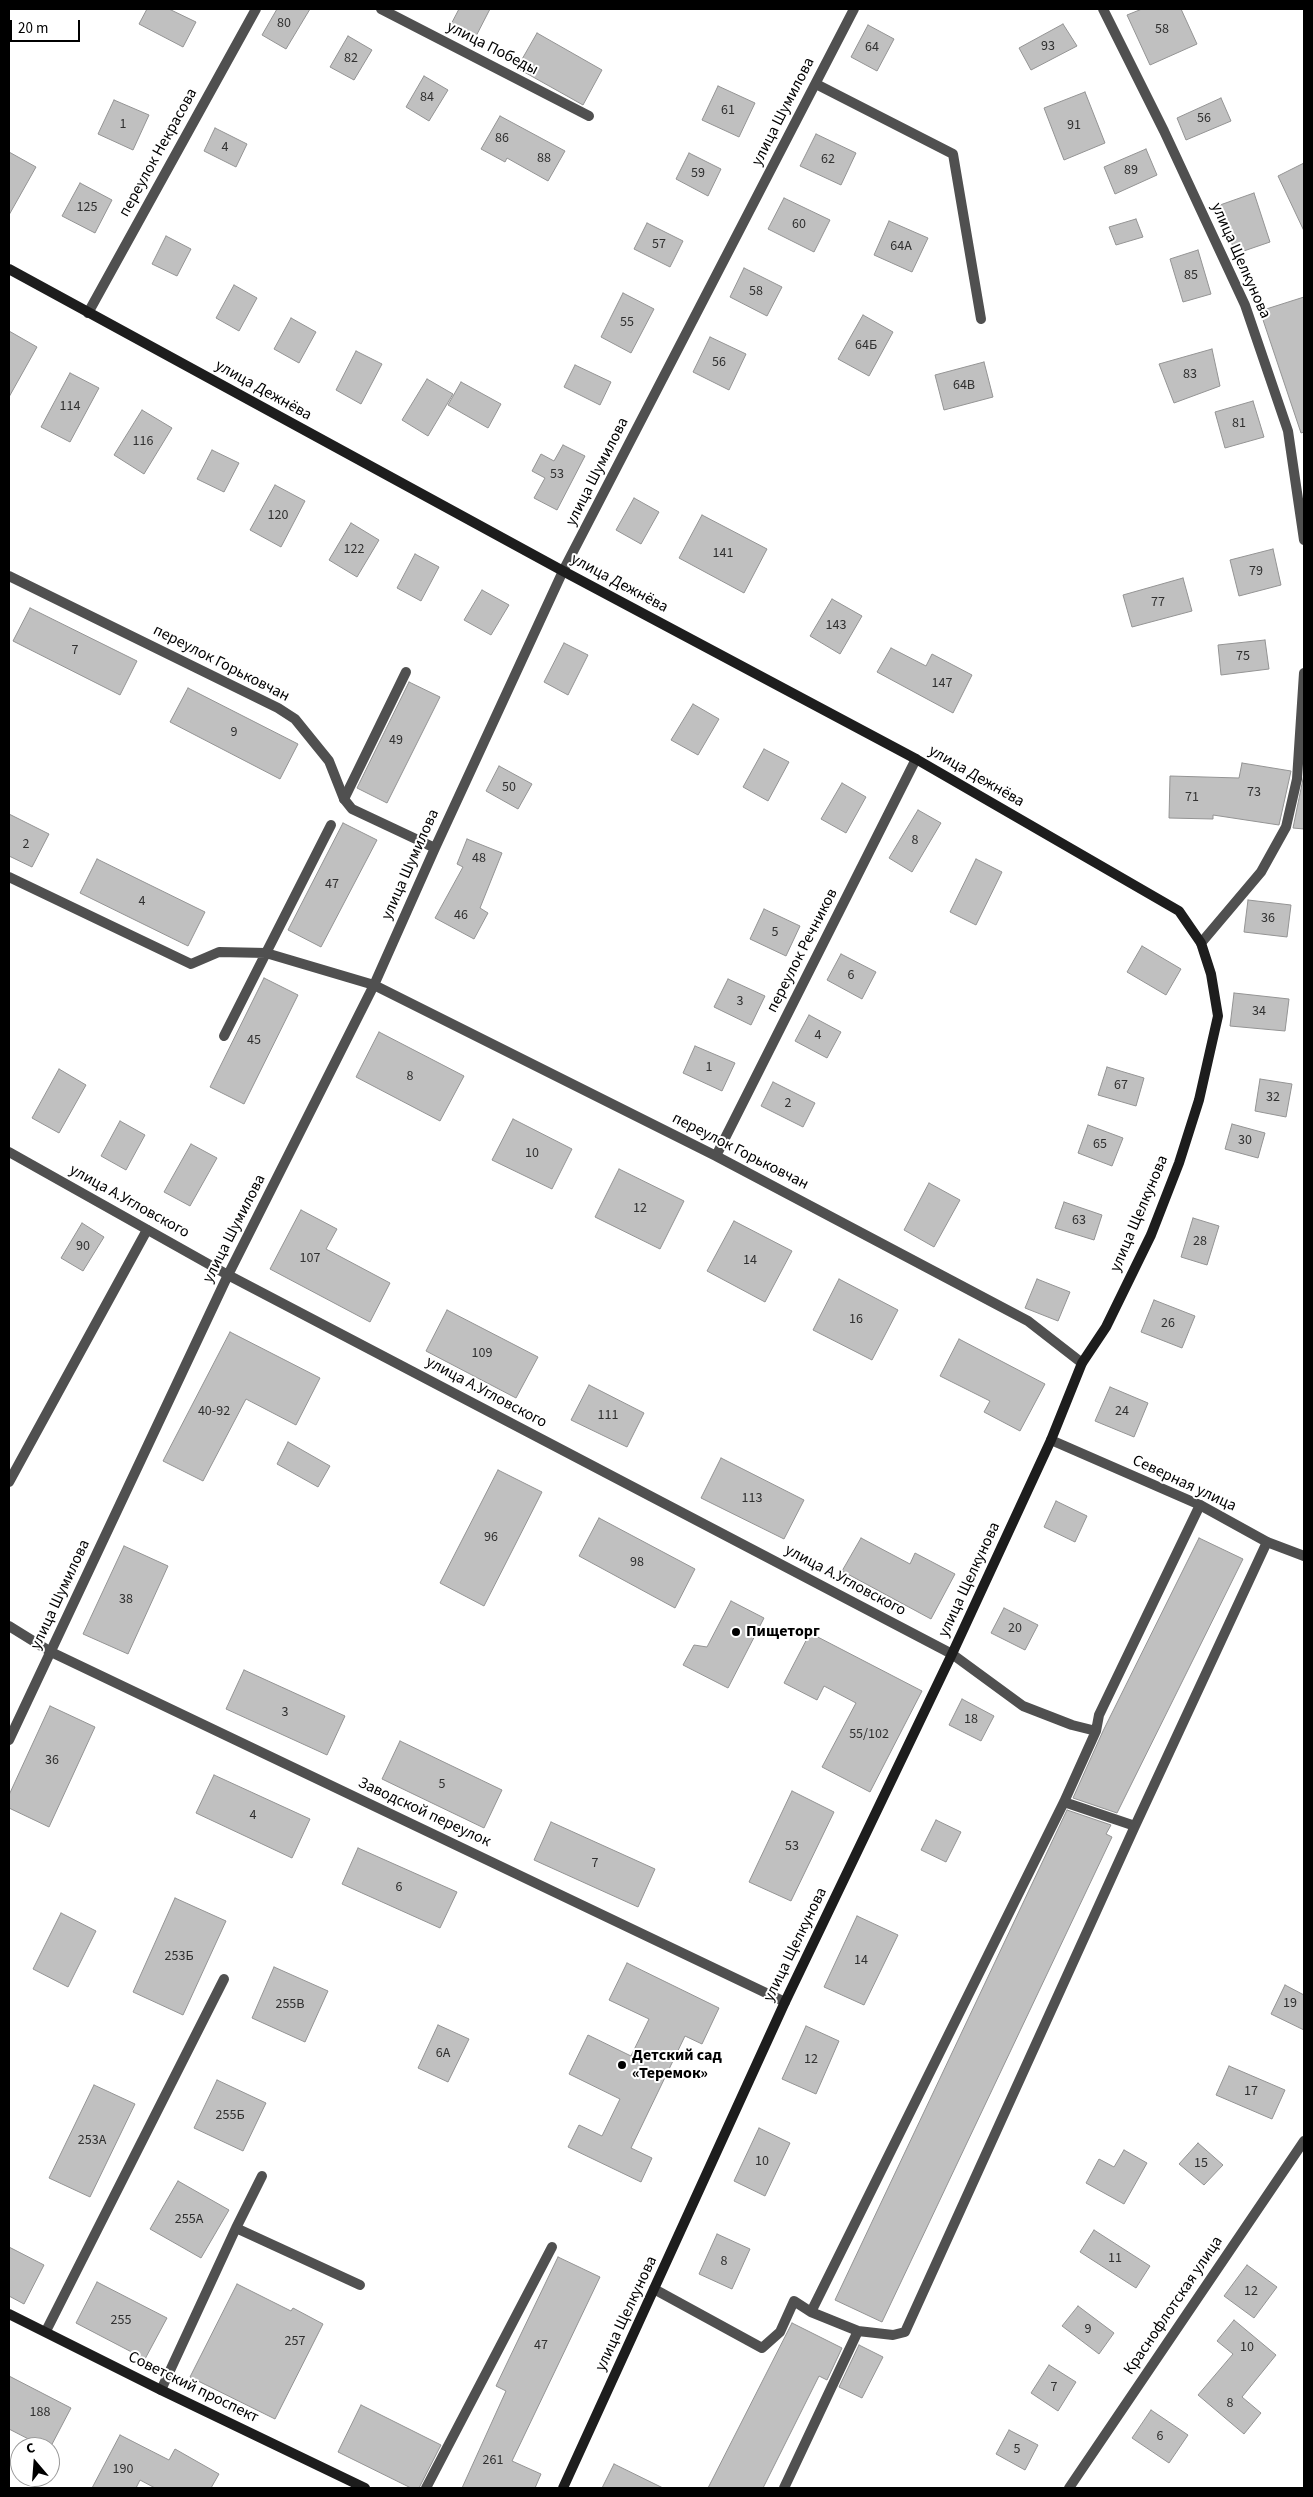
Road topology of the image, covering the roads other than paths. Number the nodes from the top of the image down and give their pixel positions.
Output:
1 (256, 9) edge
2 (381, 9) edge
3 (854, 9) edge
4 (1104, 9) edge
5 (816, 84) junction
6 (589, 116) dead end
7 (9, 270) edge
8 (88, 313) junction
9 (981, 319) dead end
10 (1304, 540) edge
11 (563, 571) junction
12 (9, 576) edge
13 (406, 672) dead end
14 (1304, 673) edge
15 (916, 759) junction
16 (344, 799) junction
17 (331, 825) dead end
18 (435, 848) junction
19 (9, 877) edge
20 (1201, 943) junction
21 (266, 953) junction
22 (374, 984) junction
23 (224, 1036) dead end
24 (9, 1152) edge
25 (716, 1156) junction
26 (147, 1230) junction
27 (228, 1275) junction
28 (1082, 1363) junction
29 (1051, 1440) junction
30 (9, 1482) edge
31 (1200, 1505) junction
32 (1267, 1542) junction
33 (1304, 1556) edge
34 (9, 1626) edge
35 (50, 1652) junction
36 (952, 1654) junction
37 (1096, 1731) junction
38 (9, 1740) edge
39 (1064, 1802) junction
40 (1135, 1826) junction
41 (224, 1979) dead end
42 (785, 2002) junction
43 (1304, 2141) edge
44 (262, 2176) dead end
45 (236, 2228) junction
46 (552, 2247) dead end
47 (360, 2285) dead end
48 (654, 2289) junction
49 (811, 2312) junction
50 (9, 2314) edge
51 (46, 2331) junction
52 (858, 2331) junction
53 (161, 2390) junction
54 (365, 2488) edge
55 (426, 2488) edge
56 (563, 2488) edge
57 (784, 2488) edge
58 (1069, 2488) edge

1 - 8 street, переулок Некрасова
2 - 6 street, улица Победы
3 - 5 street, улица Шумилова
4 - 10 street, улица Щелкунова
5 - 9 street
5 - 11 street, улица Шумилова
7 - 8 main road, улица Дежнёва
8 - 11 main road, улица Дежнёва
11 - 15 main road, улица Дежнёва
11 - 18 street, улица Шумилова
12 - 16 street, переулок Горьковчан
13 - 16 street
14 - 20 street
15 - 20 main road, улица Дежнёва
15 - 25 street, переулок Речников
16 - 18 street
17 - 21 street
18 - 22 street, улица Шумилова
19 - 21 street, переулок Горьковчан
20 - 28 main road, улица Щелкунова
21 - 22 street, переулок Горьковчан
21 - 23 street
22 - 25 street, переулок Горьковчан
22 - 27 street, улица Шумилова
24 - 26 street, улица А.Угловского
25 - 28 street, переулок Горьковчан
26 - 27 street, улица А.Угловского
26 - 30 street
27 - 35 street, улица Шумилова
27 - 36 street, улица А.Угловского
28 - 29 main road, улица Щелкунова
29 - 31 street, Северная улица
29 - 36 main road, улица Щелкунова
31 - 32 street, Северная улица
31 - 37 street
32 - 33 street, Северная улица
32 - 40 street
34 - 35 street, Заводской переулок
35 - 38 street, улица Шумилова
35 - 42 street, Заводской переулок
36 - 37 street, улица А.Угловского
36 - 42 main road, улица Щелкунова
37 - 39 street
39 - 40 street
39 - 49 street
40 - 52 street
41 - 51 street
42 - 48 main road, улица Щелкунова
43 - 58 street, Краснофлотская улица
44 - 45 street
45 - 47 street
45 - 53 street
46 - 55 street
48 - 49 street
48 - 56 main road, улица Щелкунова
49 - 52 street
50 - 51 main road, Советский проспект
51 - 53 main road, Советский проспект
52 - 57 street
53 - 54 main road, Советский проспект

